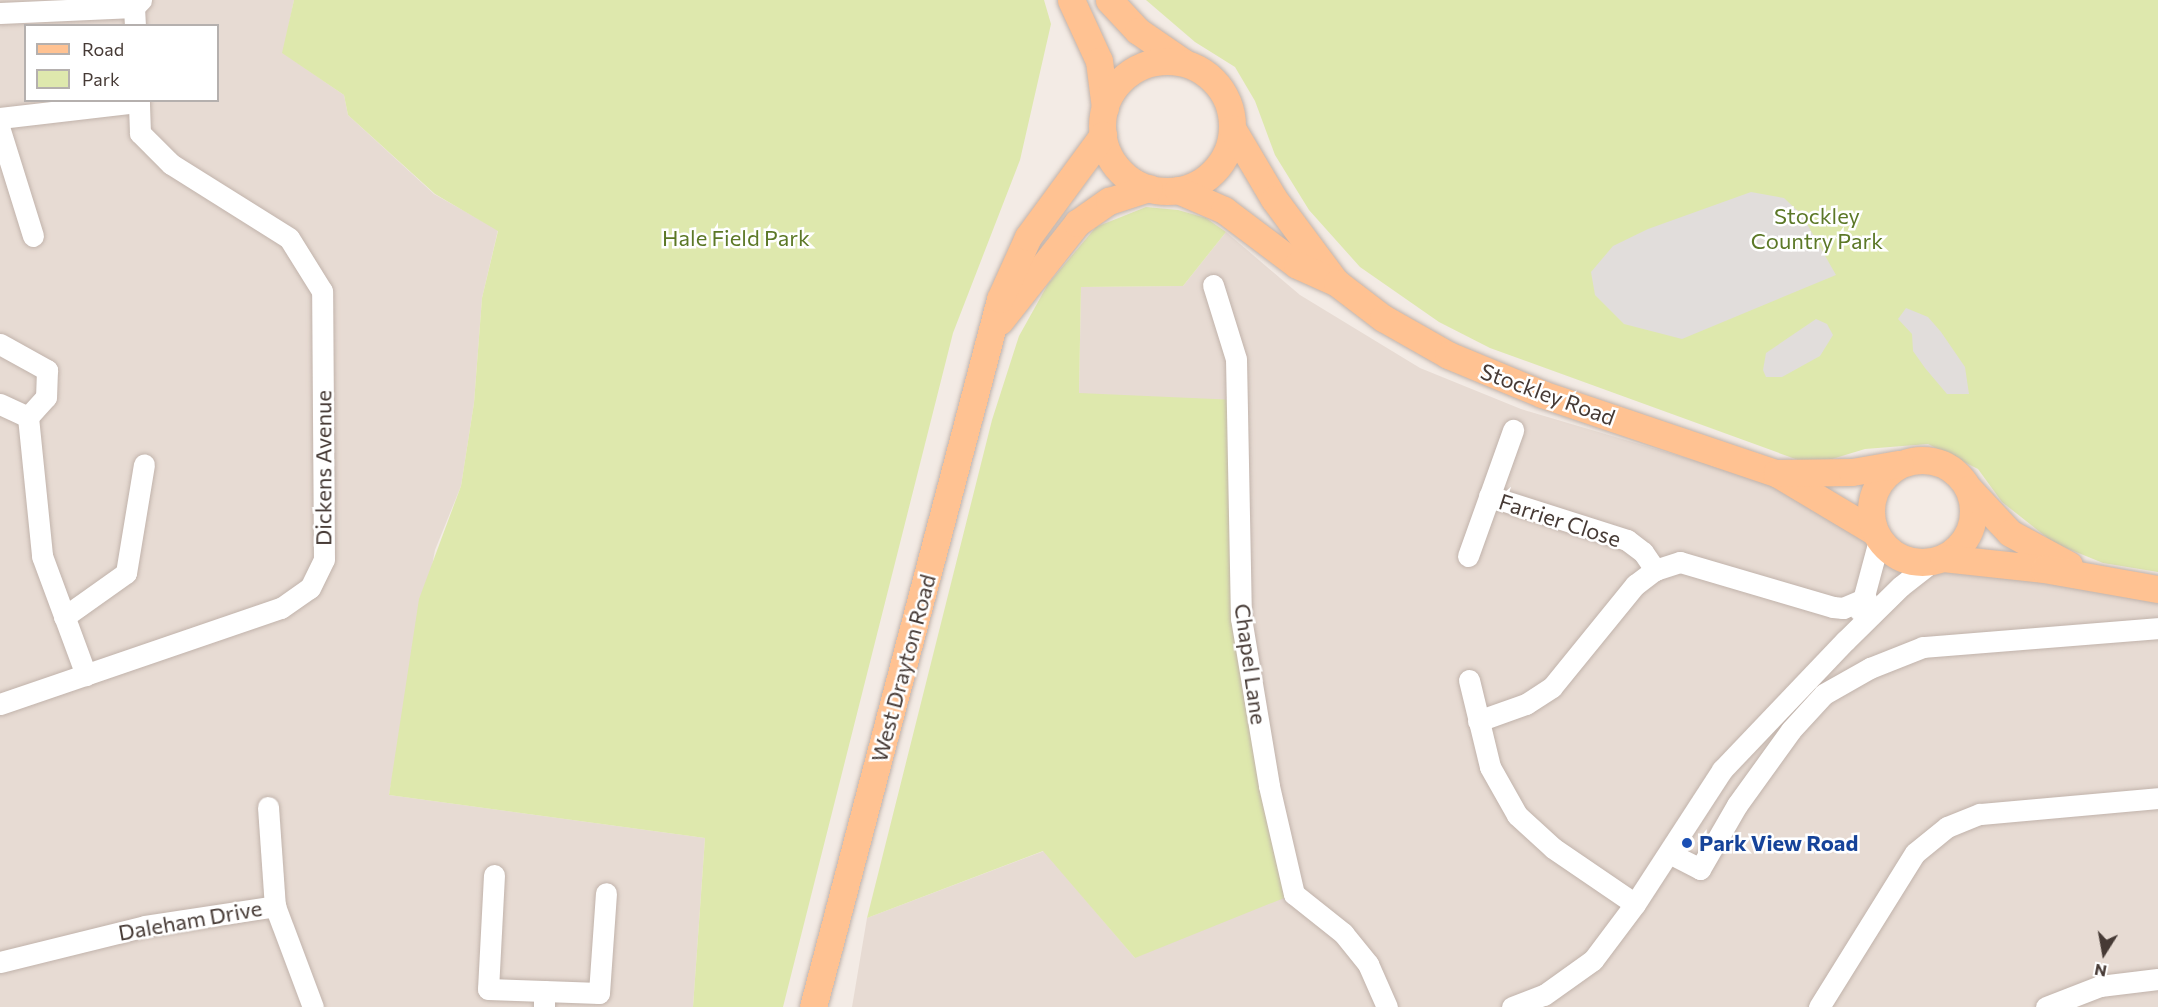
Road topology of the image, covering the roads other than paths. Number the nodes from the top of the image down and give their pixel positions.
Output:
1 (1071, 0) edge
2 (1109, 0) edge
3 (137, 11) edge
4 (0, 13) edge
5 (1186, 64) junction
6 (131, 102) edge
7 (139, 102) edge
8 (0, 118) edge
9 (1104, 122) junction
10 (1232, 128) junction
11 (0, 130) edge
12 (1149, 188) junction
13 (1178, 190) junction
14 (33, 236) dead end
15 (1337, 283) junction
16 (1213, 285) dead end
17 (994, 329) junction
18 (0, 344) edge
19 (0, 404) edge
20 (28, 417) junction
21 (1513, 430) dead end
22 (144, 464) dead end
23 (1900, 464) junction
24 (1776, 473) junction
25 (1968, 488) junction
26 (1489, 496) junction
27 (1877, 536) junction
28 (1468, 556) dead end
29 (1938, 560) junction
30 (1655, 570) junction
31 (2096, 578) junction
32 (2158, 589) edge
33 (1866, 598) junction
34 (64, 617) junction
35 (2158, 628) edge
36 (1845, 641) junction
37 (86, 675) junction
38 (1469, 680) dead end
39 (0, 704) edge
40 (1478, 721) junction
41 (2158, 798) edge
42 (268, 807) dead end
43 (1669, 853) junction
44 (494, 875) dead end
45 (606, 893) dead end
46 (1635, 904) junction
47 (275, 906) junction
48 (0, 962) edge
49 (2158, 980) edge
50 (544, 999) edge
51 (313, 1007) edge
52 (813, 1007) edge
53 (1387, 1007) edge
54 (1512, 1007) edge
55 (1819, 1007) edge
56 (2046, 1007) edge

1 - 9 main road
2 - 5 main road
3 - 4 street
5 - 9 main road
5 - 10 main road
6 - 8 street
7 - 37 street, Dickens Avenue
9 - 12 main road
9 - 17 main road, West Drayton Road
10 - 13 main road
10 - 15 main road, Stockley Road
11 - 14 street
12 - 13 main road
12 - 17 main road, West Drayton Road
13 - 15 main road, Stockley Road
15 - 24 main road, Stockley Road
16 - 53 street, Chapel Lane
17 - 52 main road, West Drayton Road
18 - 20 street
19 - 20 street
20 - 34 street
21 - 26 street
22 - 34 street
23 - 24 main road, Stockley Road
23 - 25 main road
23 - 27 main road
24 - 27 main road, Stockley Road
25 - 29 main road
25 - 31 main road
26 - 28 street
26 - 30 street, Farrier Close
27 - 29 main road
27 - 33 street
29 - 31 main road
29 - 36 street
30 - 33 street
30 - 40 street
31 - 32 main road
33 - 36 street
34 - 37 street
35 - 43 street
36 - 43 street
37 - 39 street, Dickens Avenue
38 - 40 street
40 - 46 street
41 - 55 street
42 - 47 street
43 - 46 street
44 - 50 street
45 - 50 street
46 - 54 street
47 - 48 street, Daleham Drive
47 - 51 street, Daleham Drive
49 - 56 street

